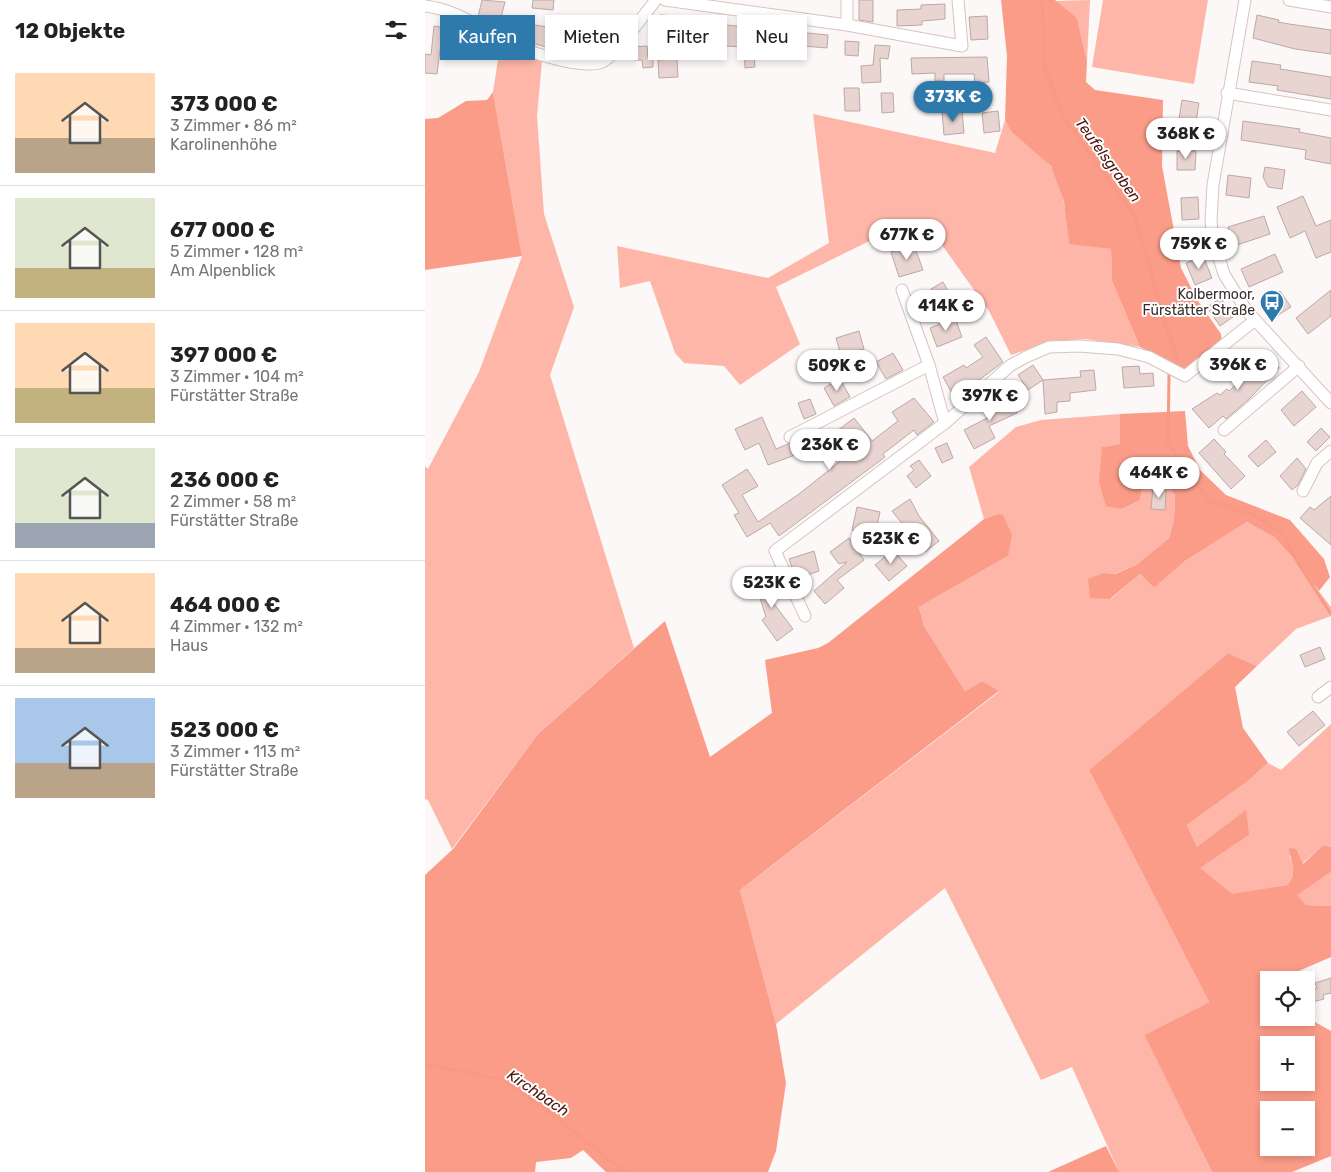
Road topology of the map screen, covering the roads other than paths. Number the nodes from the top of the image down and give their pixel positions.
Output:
1 (656, 0) edge
2 (665, 0) edge
3 (847, 0) edge
4 (958, 0) edge
5 (1245, 0) edge
6 (1289, 0) edge
7 (425, 6) edge
8 (1331, 7) edge
9 (847, 25) junction
10 (1227, 94) junction
11 (1331, 110) edge
12 (902, 290) dead end
13 (1255, 320) junction
14 (929, 365) junction
15 (1299, 366) junction
16 (1331, 403) edge
17 (945, 423) junction
18 (1223, 430) dead end
19 (790, 438) dead end
20 (1331, 450) edge
21 (1303, 491) dead end
22 (805, 616) dead end
23 (1331, 686) edge
24 (1318, 697) dead end

1 - 7 street
2 - 9 street
3 - 9 street
4 - 9 street
5 - 10 street
6 - 8 street
10 - 11 street
10 - 13 street
12 - 14 street
13 - 15 street
13 - 17 street
14 - 17 street
14 - 19 street
15 - 16 street
15 - 18 street
17 - 22 street
20 - 21 street
23 - 24 street

